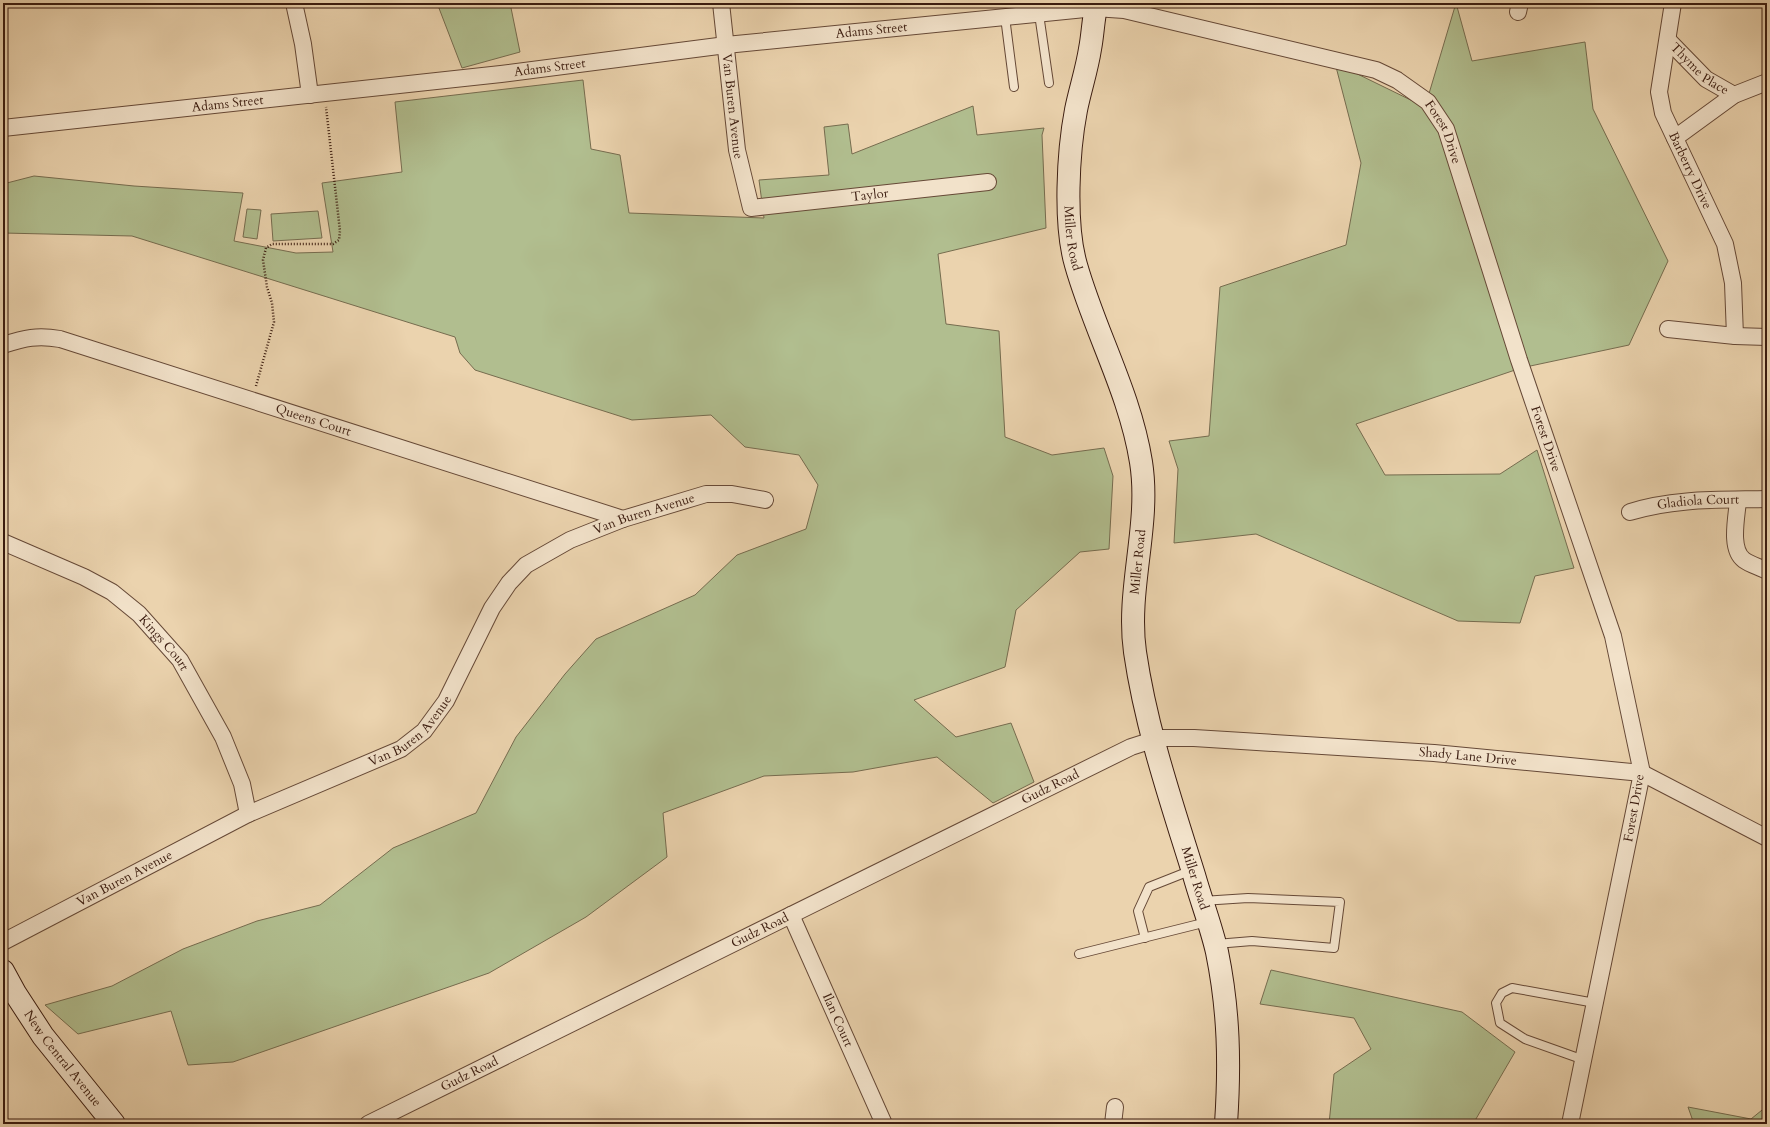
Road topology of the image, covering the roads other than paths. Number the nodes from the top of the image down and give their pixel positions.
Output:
1 (294, 3) edge
2 (721, 3) edge
3 (1673, 3) edge
4 (1096, 6) edge
5 (1039, 14) junction
6 (1005, 17) junction
7 (1668, 40) junction
8 (726, 45) junction
9 (1767, 82) edge
10 (1049, 83) dead end
11 (1014, 87) dead end
12 (317, 94) junction
13 (1734, 95) junction
14 (3, 128) edge
15 (1675, 138) junction
16 (988, 182) dead end
17 (751, 208) joint
18 (1668, 329) dead end
19 (1735, 336) junction
20 (1767, 337) edge
21 (3, 345) edge
22 (1767, 499) edge
23 (765, 500) dead end
24 (1738, 500) junction
25 (1630, 512) dead end
26 (623, 519) junction
27 (3, 542) edge
28 (1767, 571) edge
29 (1153, 740) junction
30 (1642, 773) junction
31 (248, 814) junction
32 (1767, 838) edge
33 (1192, 870) junction
34 (1202, 902) junction
35 (791, 915) junction
36 (1208, 922) junction
37 (1145, 938) junction
38 (3, 942) edge
39 (1215, 944) junction
40 (1079, 954) dead end
41 (3, 971) edge
42 (1595, 1003) junction
43 (1584, 1060) junction
44 (1116, 1107) dead end
45 (114, 1124) edge
46 (368, 1124) edge
47 (884, 1124) edge
48 (1114, 1124) edge
49 (1226, 1124) edge
50 (1570, 1124) edge

1 - 12 street
2 - 8 street, Van Buren Avenue
3 - 7 street, Barberry Drive
4 - 5 street, Adams Street
4 - 29 street, Miller Road
4 - 30 street, Forest Drive
5 - 6 street, Adams Street
5 - 10 lane
6 - 8 street, Adams Street
6 - 11 lane
7 - 13 street, Thyme Place
7 - 15 street, Barberry Drive
8 - 12 street, Adams Street
8 - 17 street, Van Buren Avenue
9 - 13 street
12 - 14 street, Adams Street
13 - 15 street
15 - 19 street, Barberry Drive
16 - 17 street, Taylor
18 - 19 street
19 - 20 street
21 - 26 street, Queens Court
22 - 24 street, Gladiola Court
23 - 26 street, Van Buren Avenue
24 - 25 street, Gladiola Court
24 - 28 street
26 - 31 street, Van Buren Avenue
27 - 31 street, Kings Court
29 - 30 street, Shady Lane Drive
29 - 33 street, Miller Road
29 - 35 street, Gudz Road
30 - 32 street, Shady Lane Drive
30 - 42 street, Forest Drive
31 - 38 street, Van Buren Avenue
33 - 34 street, Miller Road
33 - 37 lane
34 - 36 street, Miller Road
34 - 39 lane
35 - 46 street, Gudz Road
35 - 47 street, Ilan Court
36 - 37 lane
36 - 39 street, Miller Road
37 - 40 lane
39 - 49 street, Miller Road
41 - 45 street, New Central Avenue
42 - 43 street, Forest Drive
42 - 43 lane
43 - 50 street, Forest Drive
44 - 48 street

